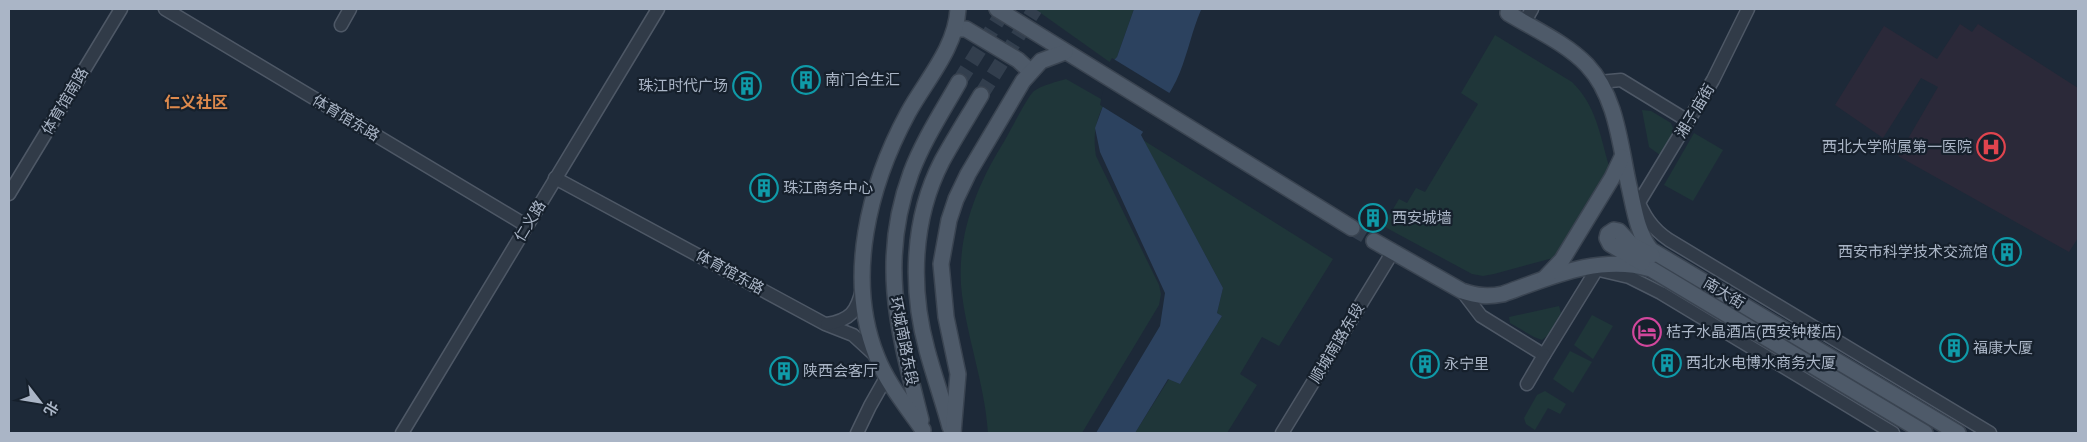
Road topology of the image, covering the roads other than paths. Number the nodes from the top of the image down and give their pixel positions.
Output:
1 (121, 9) edge
2 (165, 9) edge
3 (350, 9) edge
4 (658, 9) edge
5 (958, 9) edge
6 (997, 9) edge
7 (1532, 9) edge
8 (1748, 9) edge
9 (1508, 13) dead end
10 (1524, 23) junction
11 (341, 25) dead end
12 (956, 29) junction
13 (1065, 52) junction
14 (1030, 71) junction
15 (959, 82) tunnel mouth
16 (1600, 82) junction
17 (981, 95) tunnel mouth
18 (1688, 121) junction
19 (1622, 157) junction
20 (555, 178) junction
21 (9, 194) edge
22 (1637, 207) junction
23 (527, 226) junction
24 (1352, 228) tunnel mouth
25 (1374, 241) tunnel mouth
26 (1392, 253) junction
27 (1668, 260) junction
28 (1595, 267) junction
29 (1651, 269) junction
30 (1544, 279) junction
31 (863, 281) junction
32 (1462, 291) junction
33 (825, 324) junction
34 (1544, 355) junction
35 (877, 357) junction
36 (887, 376) junction
37 (1527, 384) dead end
38 (923, 432) edge
39 (402, 433) edge
40 (857, 433) edge
41 (953, 433) edge
42 (1282, 433) edge
43 (1893, 433) edge
44 (1925, 433) edge
45 (1958, 433) edge
46 (1990, 433) edge

1 - 21 street, 体育馆南路
2 - 23 street, 体育馆东路
3 - 11 street
4 - 20 street, 仁义路
5 - 12 main road
6 - 13 main road
7 - 10 street
8 - 18 street, 湘子庙街
9 - 10 main road, 南大街
10 - 16 main road, 南大街
12 - 14 main road
12 - 31 main road
13 - 14 main road
13 - 24 main road
14 - 41 main road
15 - 38 main road, 环城南路东段
16 - 18 street
16 - 19 main road, 南大街
17 - 41 main road, 环城南路东段
18 - 22 street, 湘子庙街
19 - 22 main road, 南大街
19 - 30 main road
20 - 23 street, 仁义路
20 - 33 street, 体育馆东路
22 - 27 main road, 南大街
22 - 46 street
23 - 39 street, 仁义路
25 - 26 main road, 南大街
26 - 32 main road, 南大街
26 - 42 street, 顺城南路东段
27 - 29 main road
27 - 45 main road, 南大街
28 - 29 main road, 南大街
28 - 30 main road, 南大街
28 - 34 street
28 - 43 street
29 - 44 main road, 南大街
30 - 32 main road, 南大街
31 - 33 street
31 - 35 main road
32 - 34 street
33 - 35 street, 体育馆东路
34 - 37 street
35 - 36 main road
36 - 38 main road
36 - 40 street

